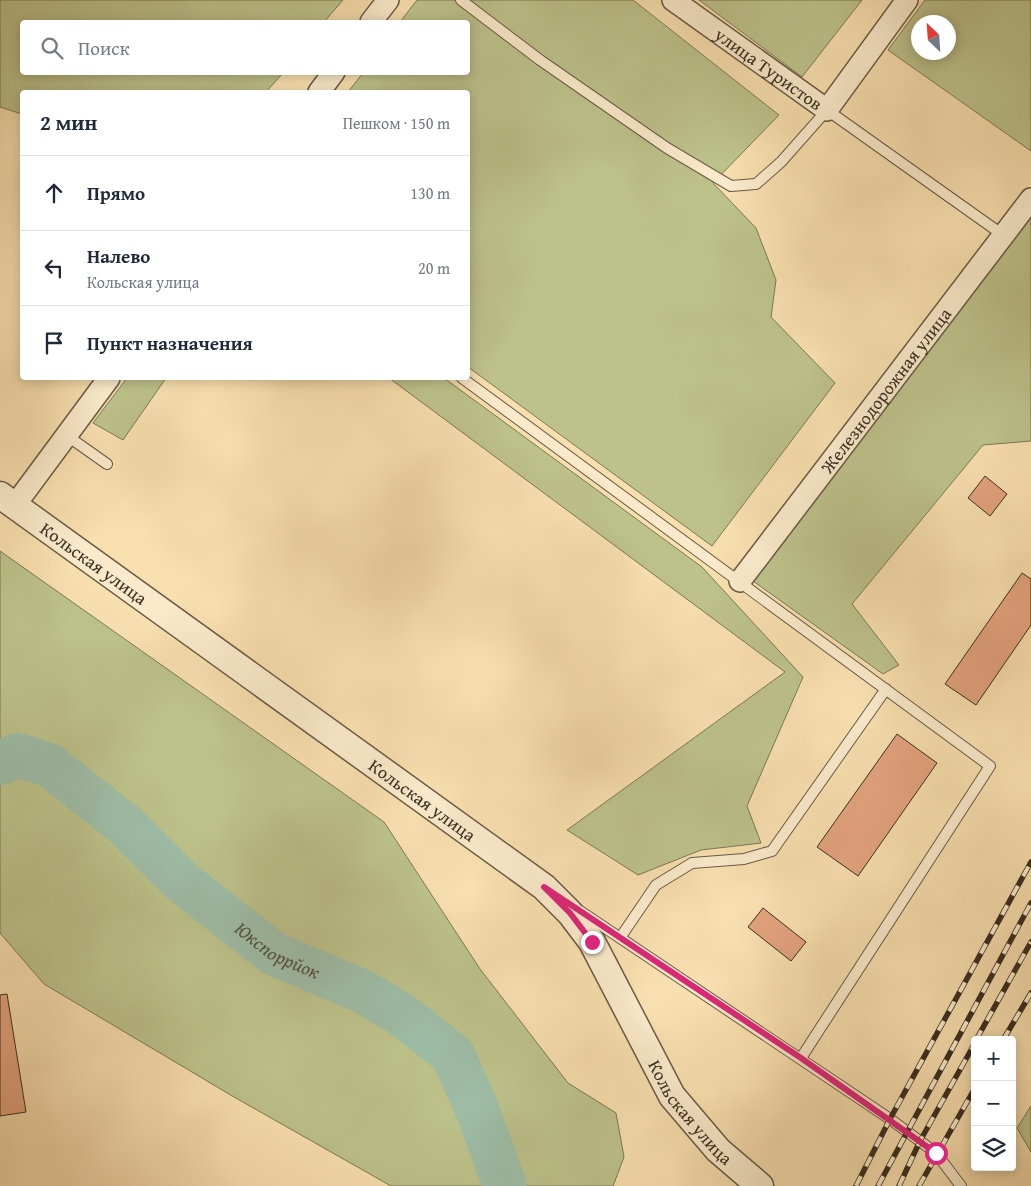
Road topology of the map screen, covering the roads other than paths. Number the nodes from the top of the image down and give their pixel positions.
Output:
1 (388, 0) edge
2 (461, 0) edge
3 (673, 0) edge
4 (907, 0) edge
5 (373, 20) edge
6 (332, 75) edge
7 (320, 90) edge
8 (827, 110) junction
9 (1031, 199) edge
10 (1003, 235) junction
11 (108, 380) edge
12 (465, 380) edge
13 (66, 436) junction
14 (107, 464) dead end
15 (7, 500) edge
16 (740, 581) junction
17 (886, 689) junction
18 (544, 887) junction
19 (620, 938) junction
20 (801, 1058) junction
21 (760, 1186) edge
22 (961, 1186) edge

1 - 5 street
2 - 8 lane
3 - 8 street, улица Туристов
4 - 8 street, улица Туристов
6 - 7 street
8 - 10 lane
9 - 10 street, Железнодорожная улица
10 - 16 street, Железнодорожная улица
11 - 13 street
12 - 16 lane
13 - 14 lane
13 - 15 street
15 - 18 street, Кольская улица
16 - 17 lane
17 - 19 lane
17 - 20 lane
18 - 19 lane
18 - 21 street, Кольская улица
19 - 20 lane
20 - 22 lane

